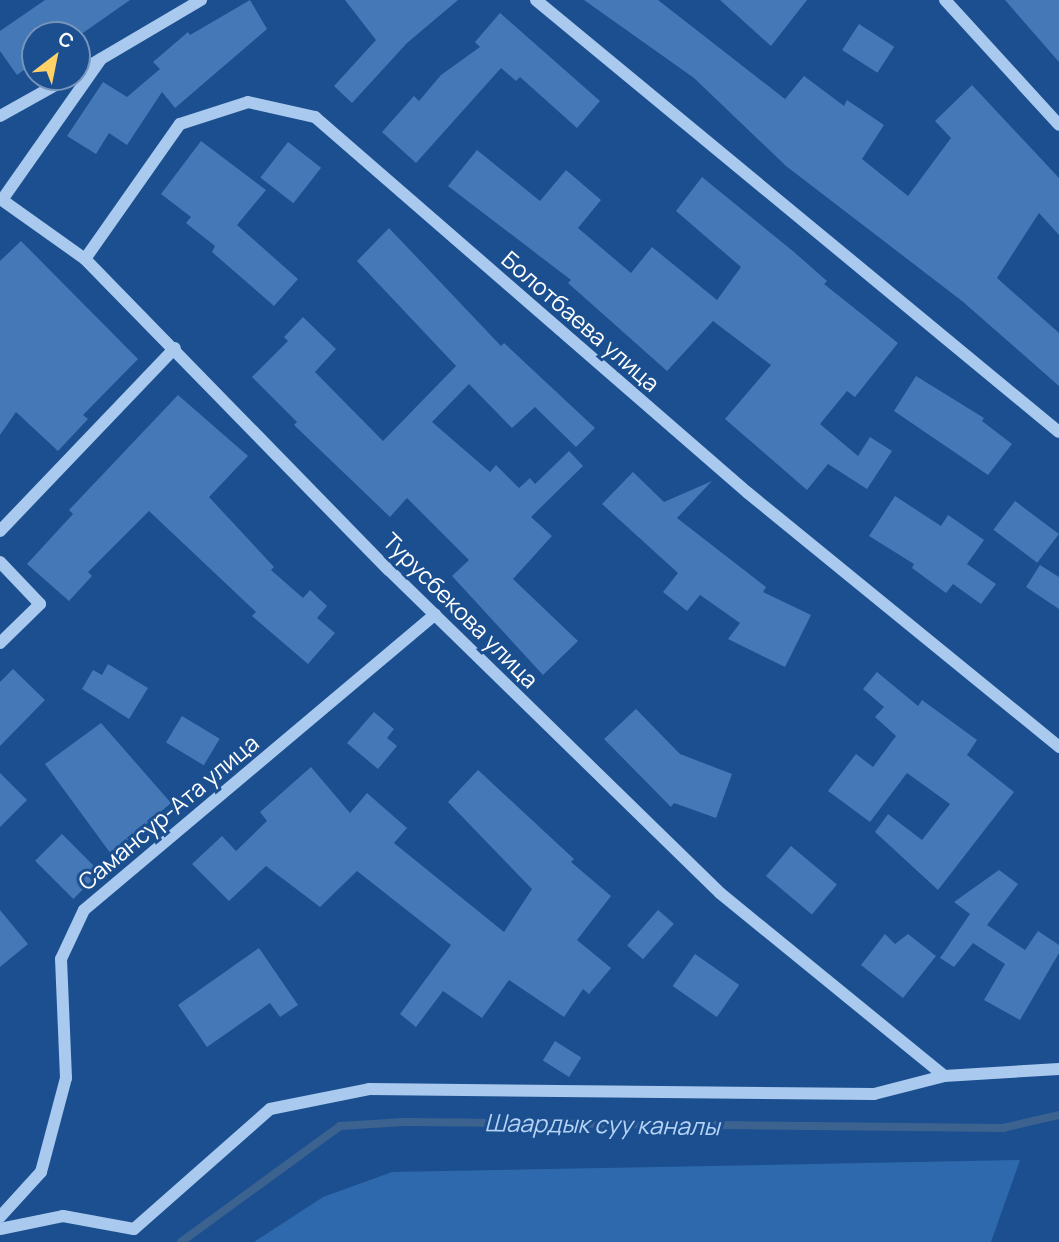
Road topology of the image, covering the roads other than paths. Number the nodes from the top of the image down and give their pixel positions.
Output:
1 (201, 0) edge
2 (536, 0) edge
3 (945, 0) edge
4 (101, 59) junction
5 (91, 65) edge
6 (45, 91) edge
7 (0, 116) edge
8 (1059, 125) edge
9 (85, 259) junction
10 (175, 348) junction
11 (1059, 432) edge
12 (0, 531) edge
13 (0, 562) edge
14 (435, 614) junction
15 (0, 643) edge
16 (1059, 747) edge
17 (1059, 1069) edge
18 (944, 1076) junction
19 (0, 1217) edge
20 (0, 1229) edge

1 - 4 street
2 - 11 street
3 - 8 street
4 - 5 street
4 - 9 street, Турусбекова улица
6 - 7 street
9 - 10 street, Турусбекова улица
9 - 16 street, Болотбаева улица
10 - 12 street
10 - 14 street, Турусбекова улица
13 - 15 street
14 - 18 street, Турусбекова улица
14 - 19 street, Самансур-Ата улица
17 - 18 street
18 - 20 street

